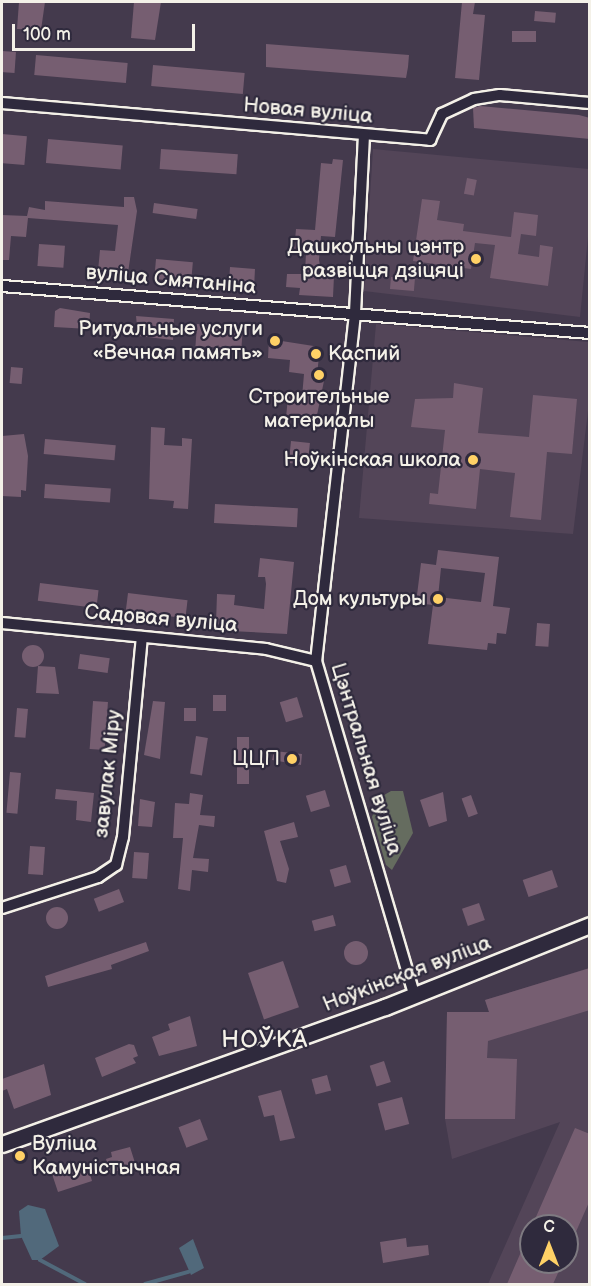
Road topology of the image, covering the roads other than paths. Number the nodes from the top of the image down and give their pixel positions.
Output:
1 (2, 103) edge
2 (590, 103) edge
3 (364, 135) junction
4 (2, 286) edge
5 (355, 314) junction
6 (590, 333) edge
7 (2, 623) edge
8 (142, 637) junction
9 (316, 661) junction
10 (2, 908) edge
11 (590, 925) edge
12 (414, 995) junction
13 (2, 1144) edge

1 - 3 street, Новая вуліца
2 - 3 street, Новая вуліца
3 - 5 street, Цэнтральная вуліца
4 - 5 street, вуліца Смятаніна
5 - 6 street, вуліца Смятаніна
5 - 9 street, Цэнтральная вуліца
7 - 8 street, Садовая вуліца
8 - 9 street, Садовая вуліца
8 - 10 street, завулак Міру
9 - 12 street, Цэнтральная вуліца
11 - 12 main road, Ноўкінская вуліца
12 - 13 main road, Ноўкінская вуліца

